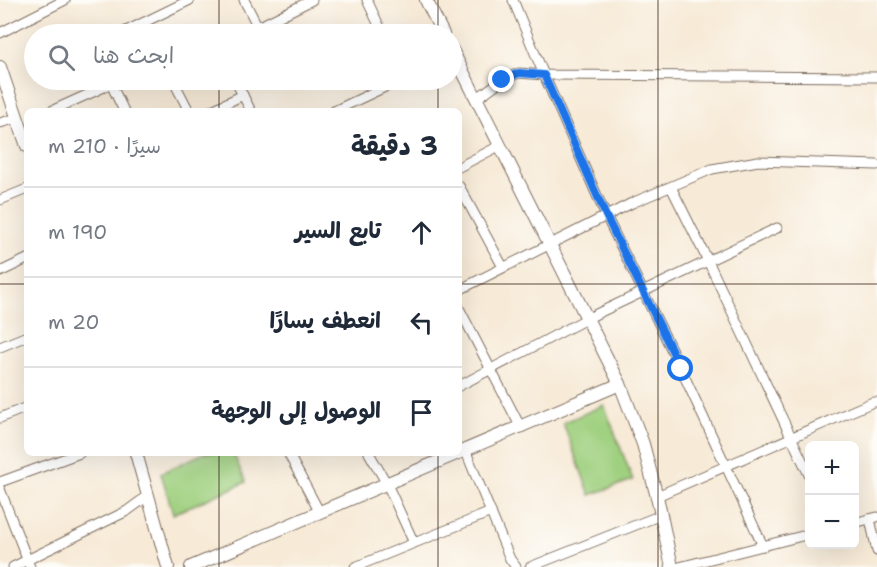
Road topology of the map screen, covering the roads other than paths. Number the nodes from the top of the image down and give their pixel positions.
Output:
1 (65, 0) edge
2 (190, 0) edge
3 (244, 0) edge
4 (367, 0) edge
5 (426, 0) edge
6 (513, 0) edge
7 (307, 1) edge
8 (143, 23) edge
9 (256, 24) edge
10 (264, 24) edge
11 (378, 24) edge
12 (438, 24) edge
13 (0, 33) edge
14 (0, 67) edge
15 (462, 72) edge
16 (544, 75) junction
17 (877, 77) edge
18 (94, 90) edge
19 (114, 90) edge
20 (178, 90) edge
21 (240, 90) edge
22 (379, 90) edge
23 (243, 95) junction
24 (476, 99) junction
25 (57, 108) edge
26 (123, 108) edge
27 (187, 108) edge
28 (216, 108) edge
29 (250, 108) edge
30 (340, 108) edge
31 (21, 122) edge
32 (0, 123) edge
33 (499, 146) junction
34 (462, 164) edge
35 (877, 165) edge
36 (671, 187) junction
37 (24, 190) edge
38 (462, 192) edge
39 (0, 200) edge
40 (606, 216) junction
41 (777, 228) dead end
42 (549, 243) junction
43 (24, 260) edge
44 (708, 261) junction
45 (503, 267) junction
46 (0, 272) edge
47 (462, 288) edge
48 (643, 291) junction
49 (462, 314) edge
50 (588, 318) junction
51 (24, 337) edge
52 (0, 346) edge
53 (491, 370) junction
54 (462, 384) edge
55 (620, 384) junction
56 (877, 402) edge
57 (24, 408) edge
58 (0, 418) edge
59 (521, 428) junction
60 (792, 438) junction
61 (466, 452) junction
62 (462, 454) edge
63 (72, 456) edge
64 (137, 456) edge
65 (290, 456) edge
66 (371, 456) edge
67 (456, 456) edge
68 (726, 466) junction
69 (805, 466) edge
70 (0, 482) edge
71 (387, 484) junction
72 (0, 489) edge
73 (149, 495) junction
74 (657, 496) junction
75 (491, 512) junction
76 (320, 513) junction
77 (661, 515) junction
78 (873, 518) edge
79 (805, 535) edge
80 (414, 543) junction
81 (763, 546) junction
82 (877, 550) edge
83 (29, 563) edge
84 (13, 567) edge
85 (168, 567) edge
86 (191, 567) edge
87 (355, 567) edge
88 (516, 567) edge
89 (530, 567) edge
90 (672, 567) edge
91 (679, 567) edge

1 - 13 street
2 - 8 street
3 - 9 street
4 - 11 street
5 - 12 street
6 - 16 street
7 - 10 street
14 - 31 street
15 - 24 street
16 - 17 street
16 - 24 street
16 - 40 street
18 - 25 street
19 - 26 street
20 - 27 street
21 - 23 street
22 - 30 street
23 - 28 street
23 - 29 street
24 - 33 street
31 - 32 street
33 - 34 street
33 - 42 street
35 - 36 street
36 - 40 street
36 - 44 street
37 - 39 street
38 - 45 street
40 - 42 street
40 - 48 street
41 - 44 street
42 - 45 street
42 - 50 street
43 - 46 street
44 - 48 street
44 - 60 street
45 - 47 street
48 - 50 street
48 - 68 street
49 - 53 street
50 - 53 street
50 - 55 street
51 - 52 street
53 - 54 street
53 - 59 street
55 - 59 street
55 - 74 street
56 - 60 street
57 - 58 street
59 - 61 street
60 - 68 street
60 - 69 street
61 - 62 street
61 - 75 street
63 - 70 street
64 - 73 street
65 - 76 street
66 - 71 street
67 - 71 street
68 - 74 street
68 - 81 street
71 - 76 street
71 - 80 street
72 - 83 street
73 - 83 street
73 - 85 street
74 - 77 street
75 - 80 street
75 - 88 street
76 - 86 street
77 - 89 street
77 - 90 street
78 - 82 street
79 - 81 street
80 - 87 street
81 - 91 street
83 - 84 street

